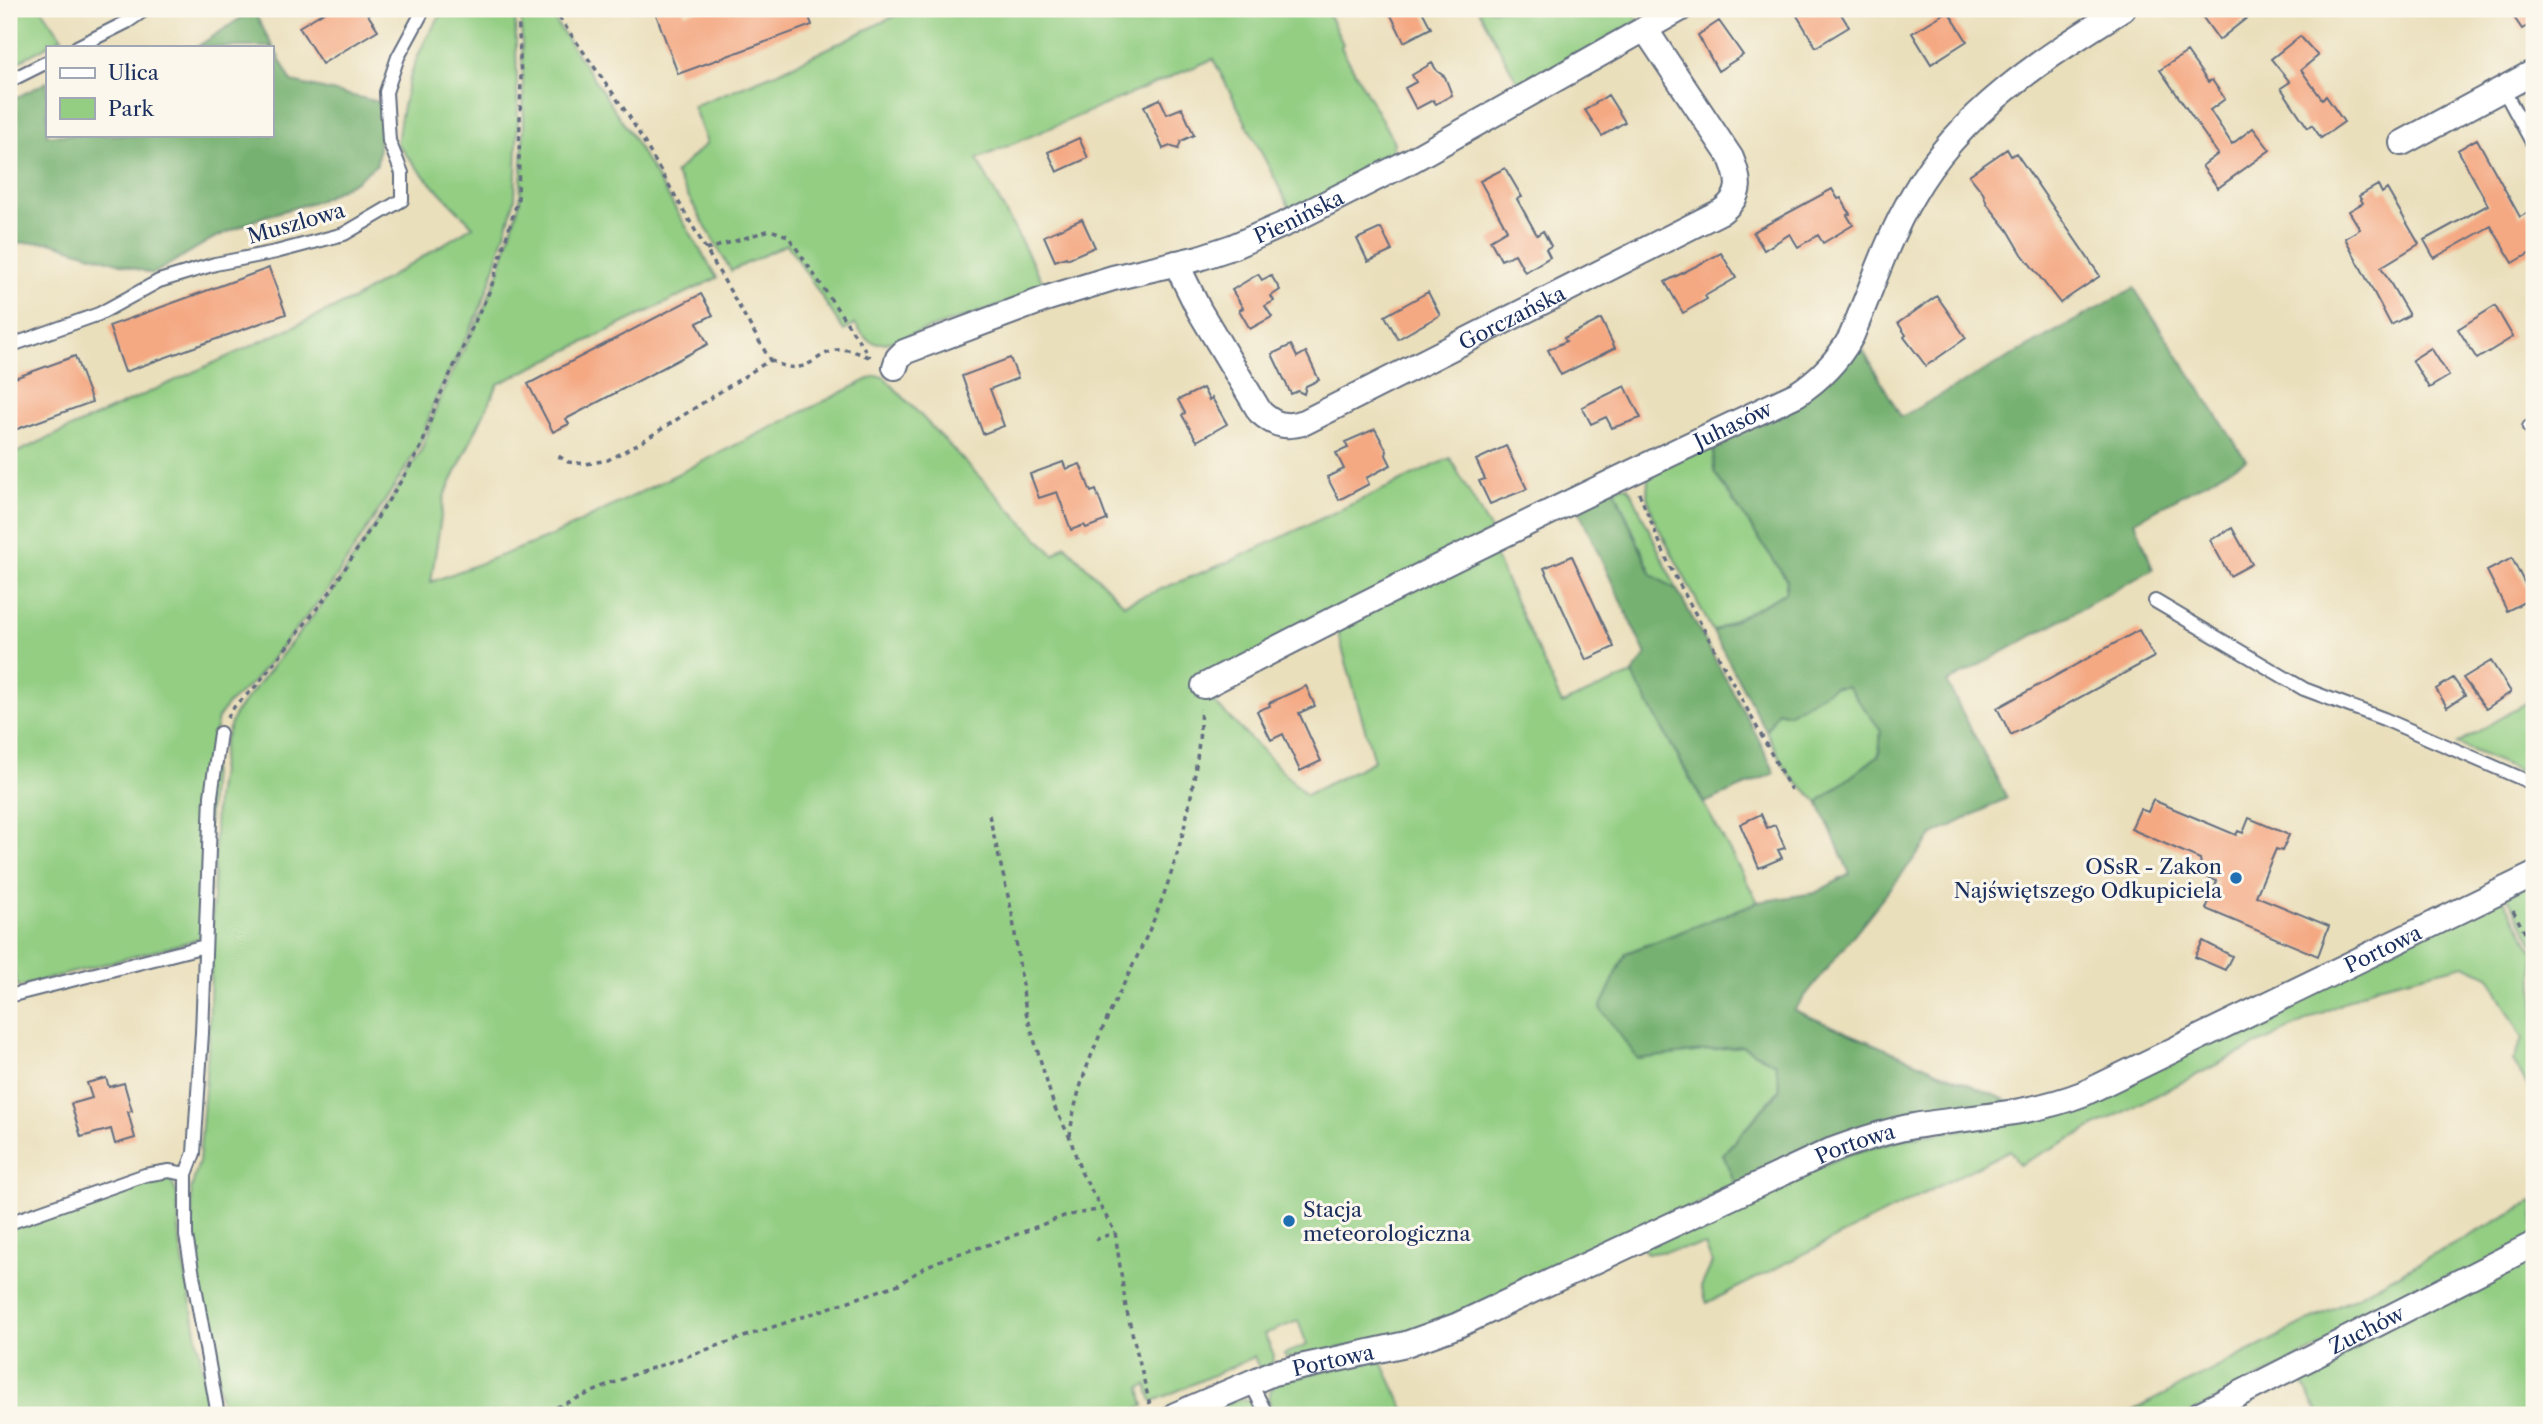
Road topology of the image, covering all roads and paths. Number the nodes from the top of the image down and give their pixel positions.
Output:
1 (146, 9) edge
2 (424, 9) edge
3 (518, 9) edge
4 (553, 9) edge
5 (1680, 9) edge
6 (2123, 9) edge
7 (1645, 29) junction
8 (79, 46) edge
9 (46, 62) edge
10 (2534, 72) edge
11 (9, 81) edge
12 (2503, 89) junction
13 (2402, 143) dead end
14 (2534, 146) edge
15 (705, 250) junction
16 (1176, 263) junction
17 (9, 346) edge
18 (770, 360) junction
19 (895, 367) dead end
20 (555, 454) dead end
21 (1630, 472) junction
22 (2155, 601) dead end
23 (1204, 686) joint
24 (220, 733) joint
25 (2534, 785) edge
26 (1791, 790) dead end
27 (989, 815) dead end
28 (2534, 874) edge
29 (2502, 891) junction
30 (205, 946) junction
31 (2534, 949) edge
32 (9, 996) edge
33 (1070, 1138) junction
34 (186, 1174) junction
35 (1104, 1209) junction
36 (9, 1223) edge
37 (1115, 1231) junction
38 (1095, 1240) dead end
39 (2534, 1244) edge
40 (1250, 1382) junction
41 (218, 1415) edge
42 (538, 1415) edge
43 (1153, 1415) edge
44 (1175, 1415) edge
45 (1267, 1415) edge
46 (2198, 1415) edge

1 - 8 lane
2 - 17 lane, Muszlowa
3 - 24 path
4 - 15 path
5 - 7 street, Pienińska
6 - 21 street, Juhasów
7 - 16 street, Pienińska
7 - 16 street, Gorczańska
9 - 11 lane
10 - 12 street
12 - 13 street
12 - 14 lane
15 - 18 path
15 - 18 path
16 - 19 street, Pienińska
18 - 20 path
21 - 23 street, Juhasów
21 - 26 path
22 - 25 lane
23 - 33 path
24 - 30 lane
27 - 33 path
28 - 29 street, Portowa
29 - 31 path
29 - 40 street, Portowa
30 - 32 lane
30 - 34 lane
33 - 35 path
34 - 36 lane
34 - 41 lane
35 - 37 path
35 - 42 path
37 - 38 path
37 - 43 path
39 - 46 street, Zuchów
40 - 44 street, Portowa
40 - 45 lane

